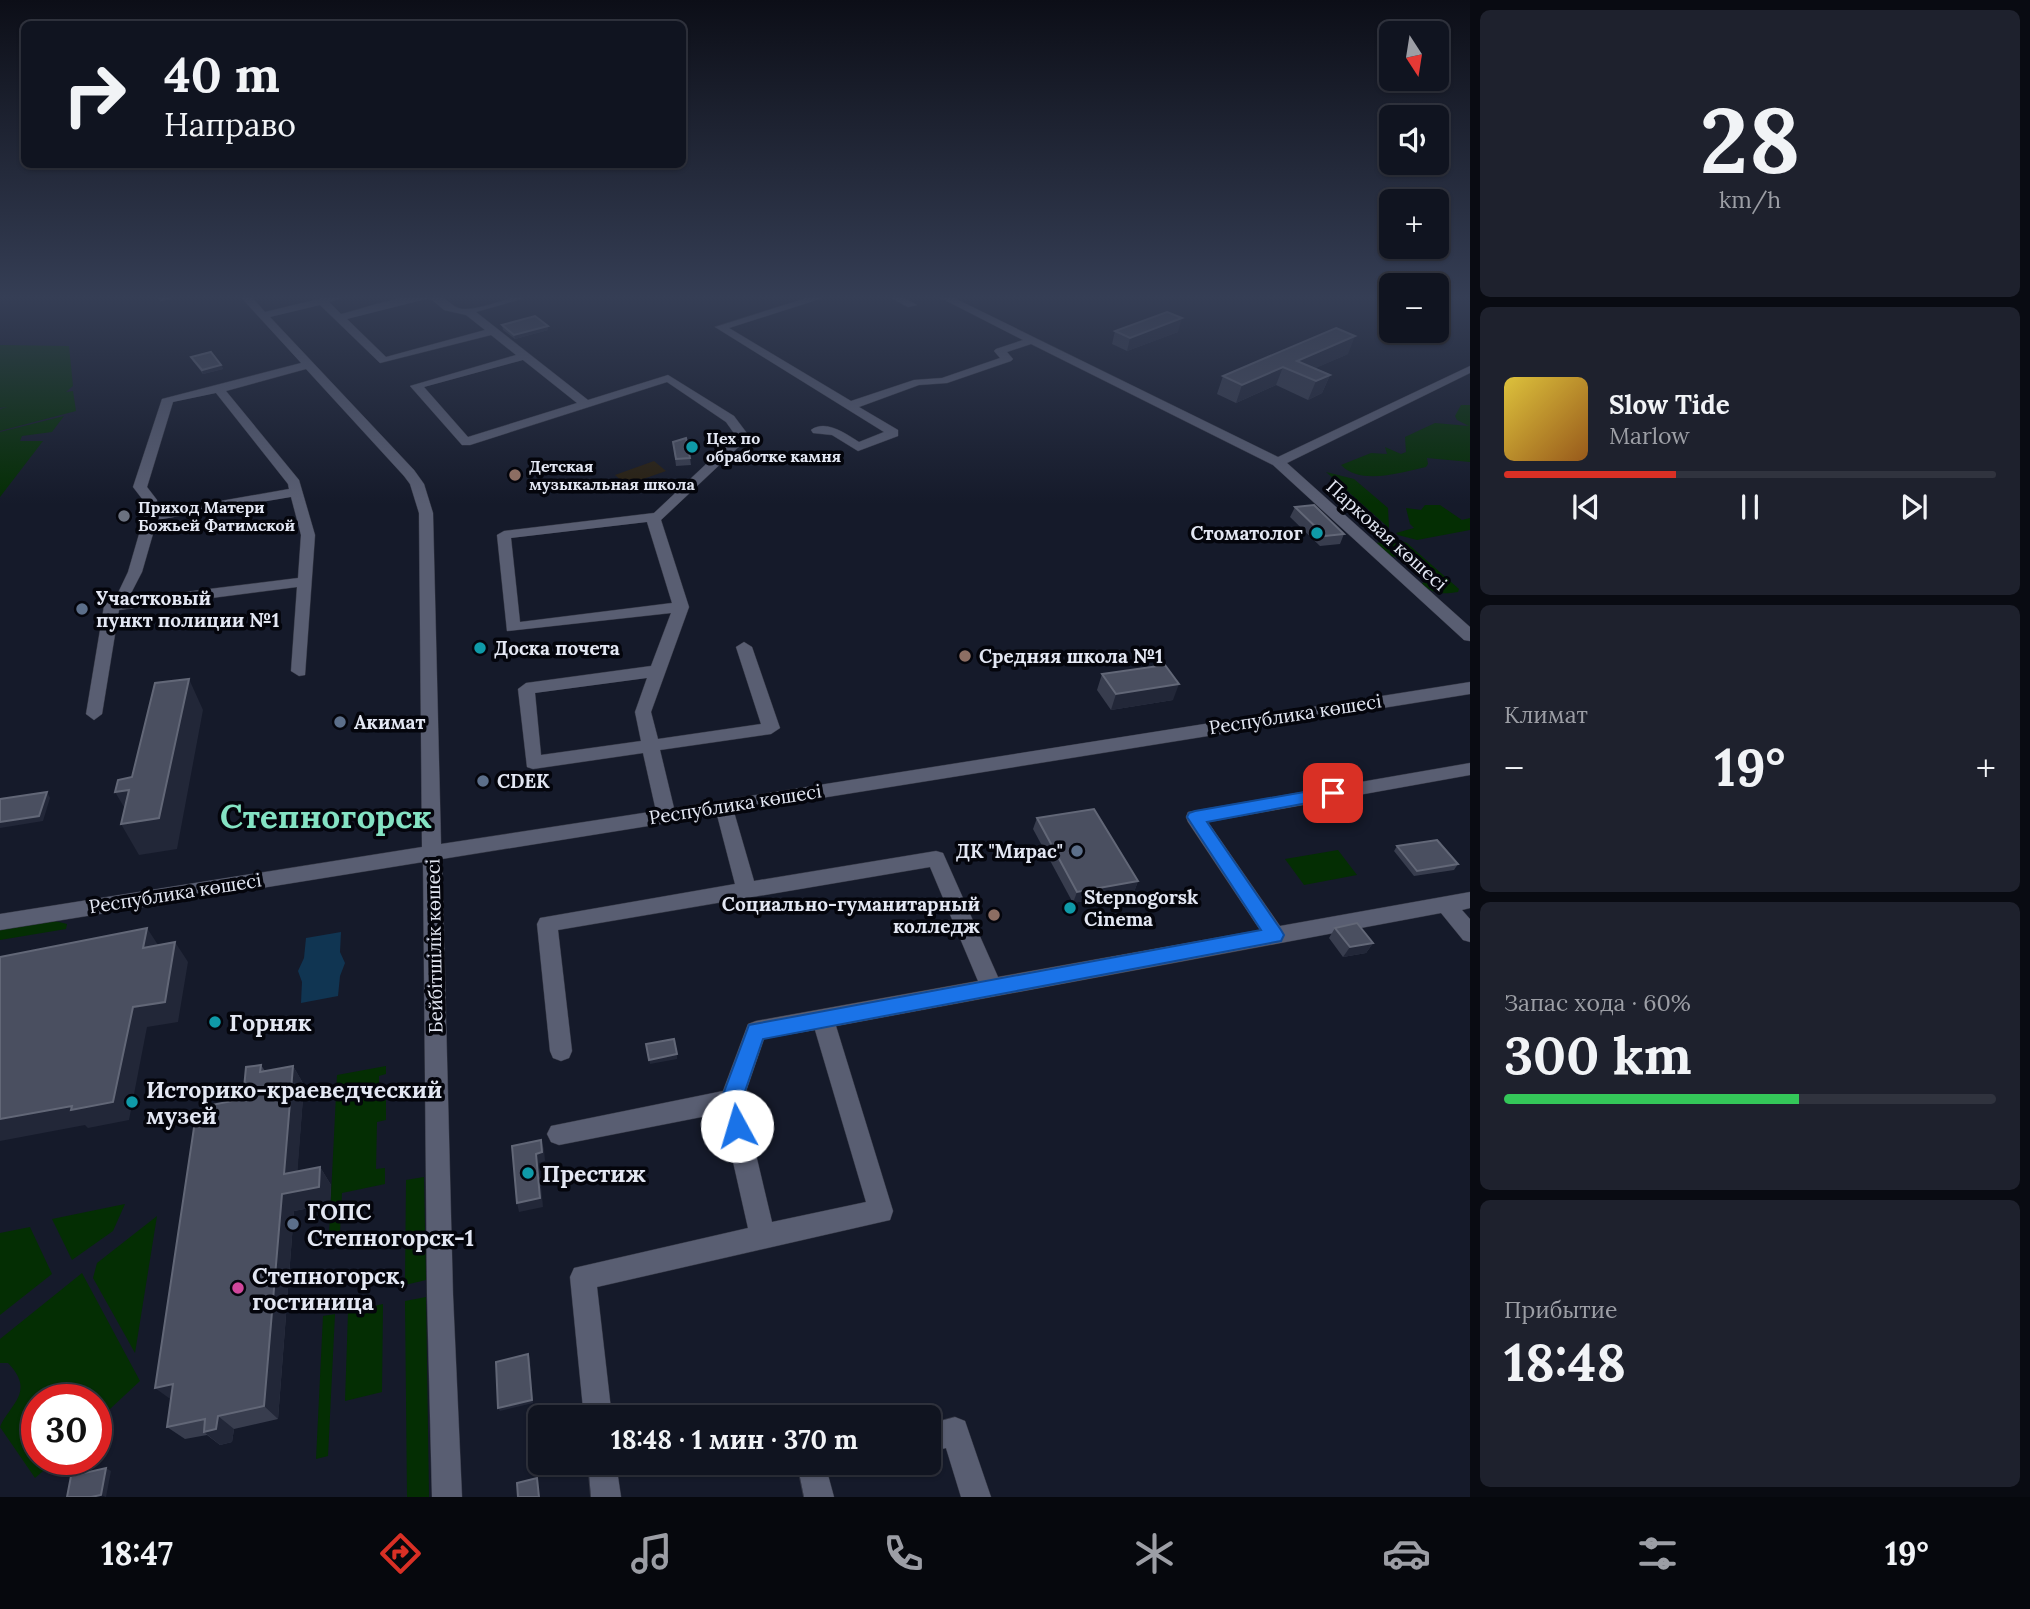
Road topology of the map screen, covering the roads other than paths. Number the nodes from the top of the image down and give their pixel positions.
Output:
1 (307, 365) joint
2 (493, 365) edge
3 (536, 365) edge
4 (782, 365) edge
5 (989, 365) edge
6 (1080, 365) edge
7 (1470, 369) edge
8 (219, 389) junction
9 (586, 404) junction
10 (849, 406) junction
11 (817, 430) dead end
12 (1278, 462) junction
13 (296, 492) junction
14 (151, 517) junction
15 (653, 518) junction
16 (304, 582) junction
17 (112, 607) junction
18 (681, 607) junction
19 (1470, 636) edge
20 (744, 647) dead end
21 (299, 671) dead end
22 (657, 671) junction
23 (1470, 688) edge
24 (94, 714) dead end
25 (651, 746) junction
26 (1470, 769) edge
27 (723, 805) junction
28 (666, 814) junction
29 (433, 851) junction
30 (747, 890) junction
31 (1470, 900) edge
32 (1446, 905) junction
33 (0, 922) edge
34 (1470, 934) edge
35 (1274, 935) junction
36 (992, 988) junction
37 (823, 1019) junction
38 (561, 1051) dead end
39 (731, 1100) junction
40 (559, 1134) dead end
41 (763, 1237) junction
42 (597, 1405) edge
43 (941, 1435) edge
44 (603, 1475) edge
45 (814, 1475) edge
46 (447, 1497) edge
47 (606, 1497) edge
48 (819, 1497) edge
49 (975, 1497) edge

1 - 8 street
1 - 29 street, Бейбітшілік көшесі
2 - 9 street
3 - 9 street
4 - 10 street
5 - 10 street
6 - 12 street, Парковая көшесі
7 - 12 street
8 - 13 street
8 - 14 street
9 - 15 street
10 - 11 street
12 - 19 street, Парковая көшесі
13 - 14 street
13 - 16 street
14 - 17 street
15 - 18 street
15 - 18 street
16 - 17 street
16 - 21 street
17 - 24 street
18 - 22 street
20 - 25 street
22 - 25 street
22 - 25 street
23 - 27 street, Республика көшесі
25 - 28 street
26 - 35 street
27 - 28 street, Республика көшесі
27 - 30 street
28 - 29 street, Республика көшесі
29 - 33 street, Республика көшесі
29 - 46 street, Бейбітшілік көшесі
30 - 36 street
30 - 38 street
31 - 32 street
32 - 34 street
32 - 35 street
35 - 36 street
36 - 37 street
37 - 39 street
37 - 41 street
39 - 40 street
39 - 41 street
41 - 42 street
43 - 49 street
44 - 47 street
45 - 48 street

